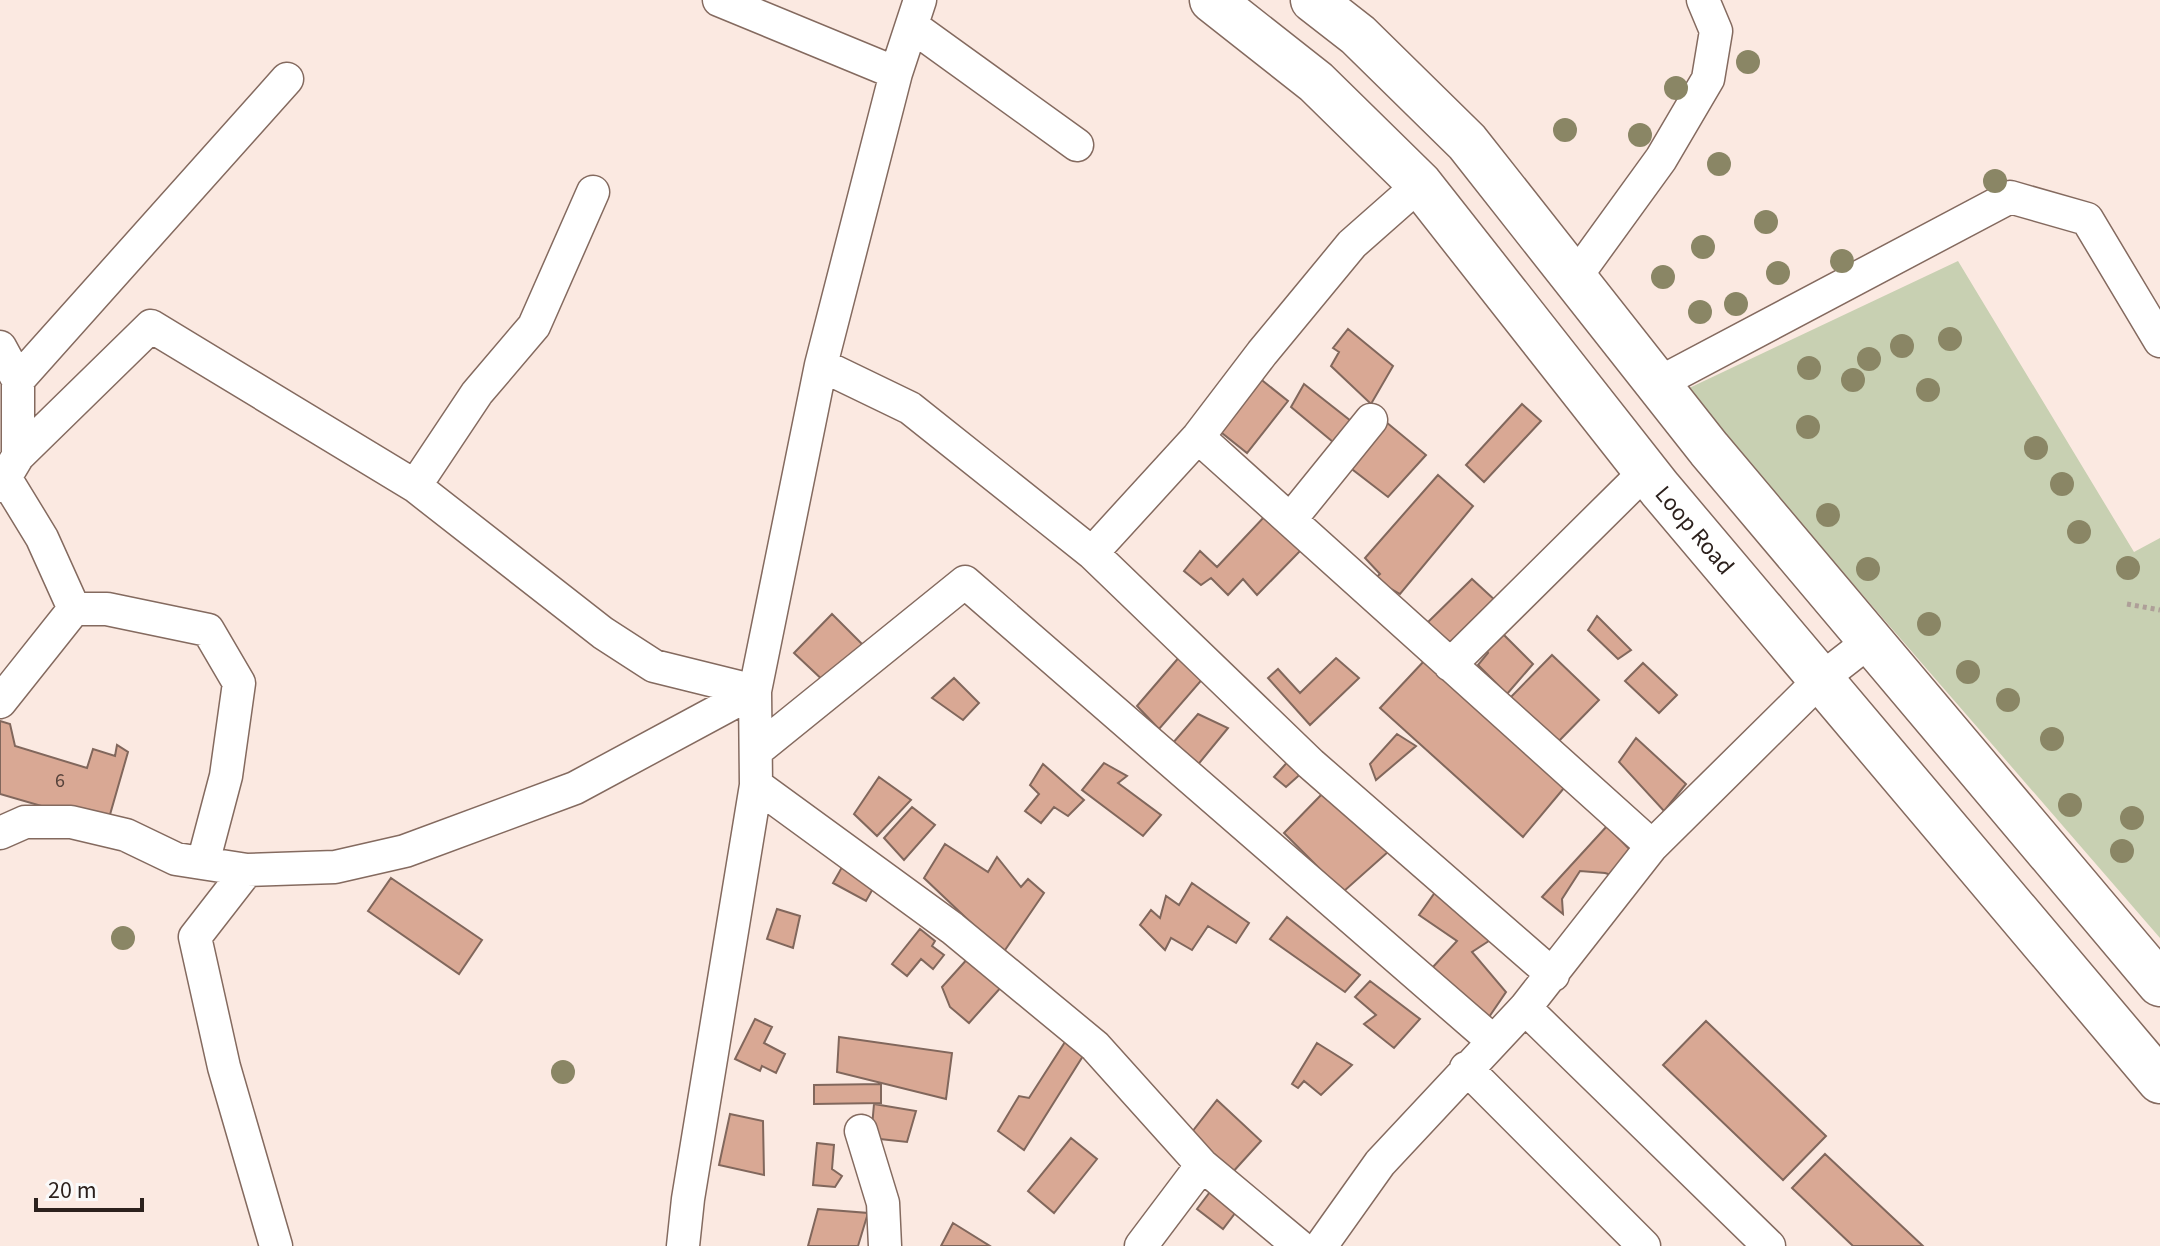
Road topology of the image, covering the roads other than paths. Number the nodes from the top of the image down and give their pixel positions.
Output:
1 (719, 0) edge
2 (1212, 0) edge
3 (1313, 0) edge
4 (1703, 0) edge
5 (916, 13) edge
6 (896, 73) junction
7 (287, 79) dead end
8 (1077, 145) dead end
9 (1420, 184) junction
10 (593, 192) dead end
11 (1574, 279) junction
12 (2160, 341) edge
13 (0, 347) edge
14 (821, 365) junction
15 (18, 380) junction
16 (1657, 384) junction
17 (1371, 420) dead end
18 (1198, 437) junction
19 (1646, 471) junction
20 (8, 474) edge
21 (415, 486) junction
22 (1290, 520) junction
23 (1092, 553) junction
24 (74, 609) junction
25 (1871, 640) junction
26 (1450, 665) junction
27 (1821, 679) junction
28 (755, 691) junction
29 (0, 702) edge
30 (756, 751) junction
31 (756, 785) junction
32 (0, 833) edge
33 (1652, 846) junction
34 (203, 863) junction
35 (247, 870) junction
36 (1553, 975) junction
37 (2160, 984) edge
38 (1525, 1008) junction
39 (1493, 1041) junction
40 (1466, 1068) junction
41 (2160, 1081) edge
42 (861, 1131) dead end
43 (1202, 1165) junction
44 (276, 1246) edge
45 (683, 1246) edge
46 (885, 1246) edge
47 (1141, 1246) edge
48 (1299, 1246) edge
49 (1321, 1246) edge
50 (1644, 1246) edge
51 (1769, 1246) edge

1 - 6 street
2 - 9 main road, Loop Road
3 - 11 main road
4 - 11 street
5 - 6 street
5 - 8 street
6 - 14 street
7 - 15 street
9 - 18 street
9 - 19 main road, Loop Road
10 - 21 street
11 - 16 main road
12 - 16 street
13 - 15 street
14 - 23 street
14 - 28 street
15 - 20 street
16 - 25 main road
17 - 22 street
18 - 22 street
18 - 23 street
19 - 26 street
19 - 27 main road, Loop Road
20 - 21 street
20 - 24 street
21 - 28 street
22 - 26 street
23 - 36 street
24 - 29 street
24 - 34 street
25 - 27 street
25 - 37 main road
26 - 33 street
27 - 33 street
27 - 41 main road, Loop Road
28 - 30 street
28 - 35 street
30 - 31 street
30 - 39 street
31 - 43 street
31 - 45 street
32 - 34 street
33 - 36 street
34 - 35 street
35 - 44 street
36 - 38 street
38 - 39 street
38 - 51 street
39 - 40 street
40 - 49 street
40 - 50 street
42 - 46 street
43 - 47 street
43 - 48 street

